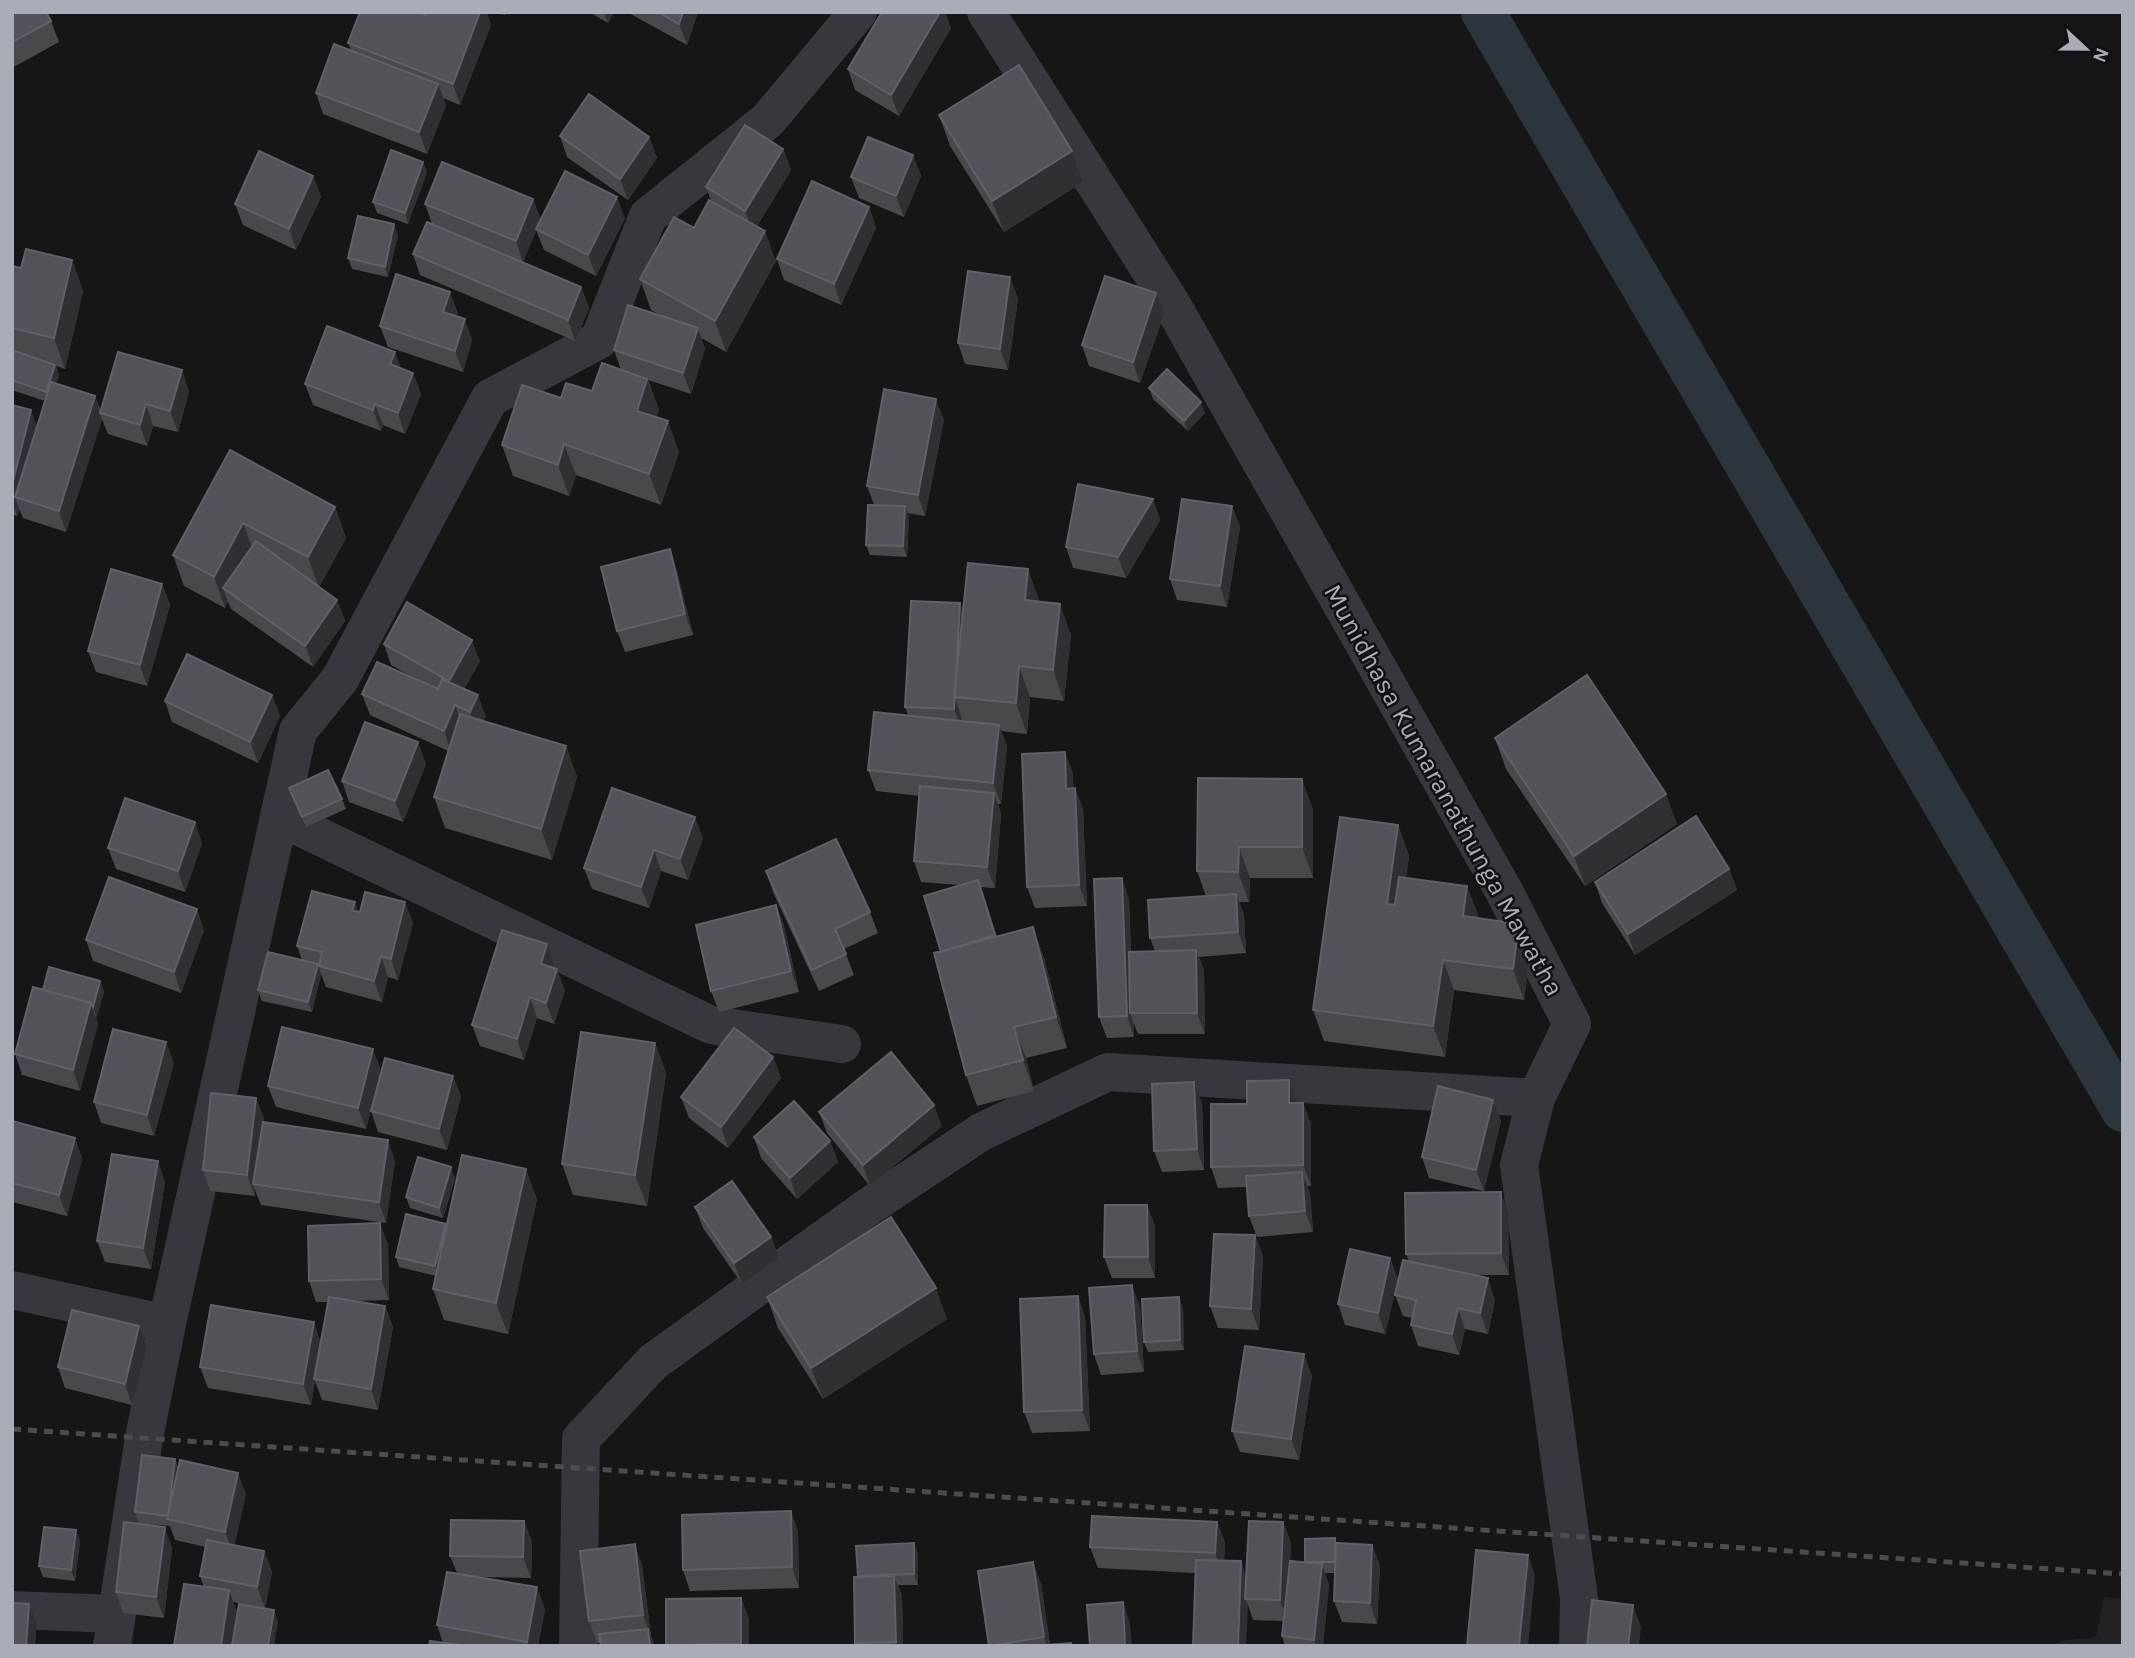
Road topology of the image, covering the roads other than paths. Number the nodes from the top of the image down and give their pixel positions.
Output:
1 (858, 12) edge
2 (986, 12) edge
3 (279, 817) junction
4 (842, 1044) dead end
5 (1536, 1098) junction
6 (12, 1290) edge
7 (167, 1324) junction
8 (12, 1610) edge
9 (114, 1630) edge
10 (578, 1646) edge
11 (1578, 1646) edge

1 - 3 street
2 - 5 street, Munidhasa Kumaranathunga Mawatha
3 - 4 street
3 - 7 street
5 - 10 street
5 - 11 street, Munidhasa Kumaranathunga Mawatha
6 - 7 street
7 - 9 street
8 - 9 street

